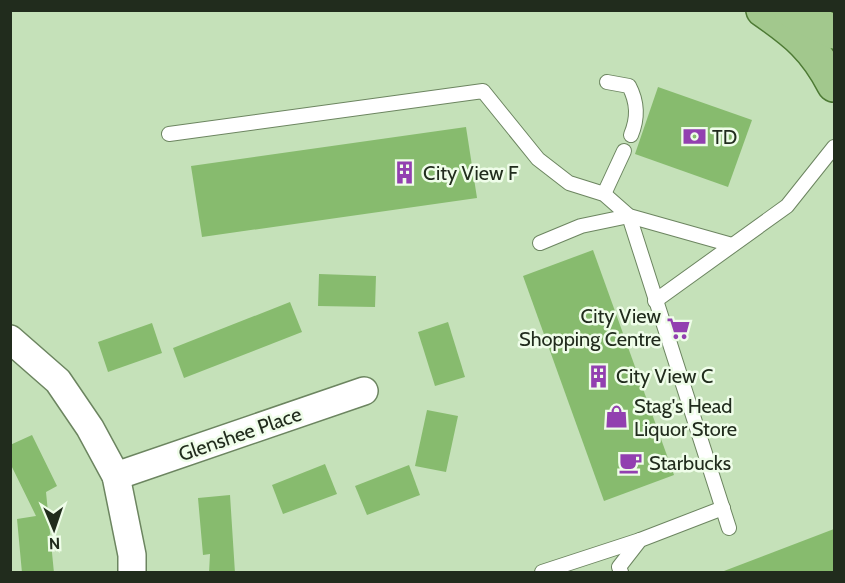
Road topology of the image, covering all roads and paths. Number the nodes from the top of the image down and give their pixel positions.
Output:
1 (763, 10) edge
2 (790, 10) edge
3 (834, 32) edge
4 (607, 82) dead end
5 (834, 84) edge
6 (169, 134) dead end
7 (631, 135) dead end
8 (834, 147) edge
9 (624, 151) dead end
10 (604, 194) junction
11 (629, 216) junction
12 (540, 243) dead end
13 (732, 245) junction
14 (655, 302) junction
15 (10, 339) edge
16 (364, 391) dead end
17 (116, 476) junction
18 (723, 508) junction
19 (729, 528) dead end
20 (640, 540) junction
21 (132, 573) edge
22 (542, 573) edge
23 (621, 573) edge

1 - 5 main road
2 - 3 main road
4 - 7 lane
6 - 10 lane
8 - 13 lane
9 - 10 lane
10 - 11 lane
11 - 12 lane
11 - 13 lane
11 - 14 lane
13 - 14 lane
14 - 18 lane
15 - 17 street
16 - 17 street, Glenshee Place
17 - 21 street
18 - 19 lane
18 - 20 lane
20 - 22 lane
20 - 23 lane

